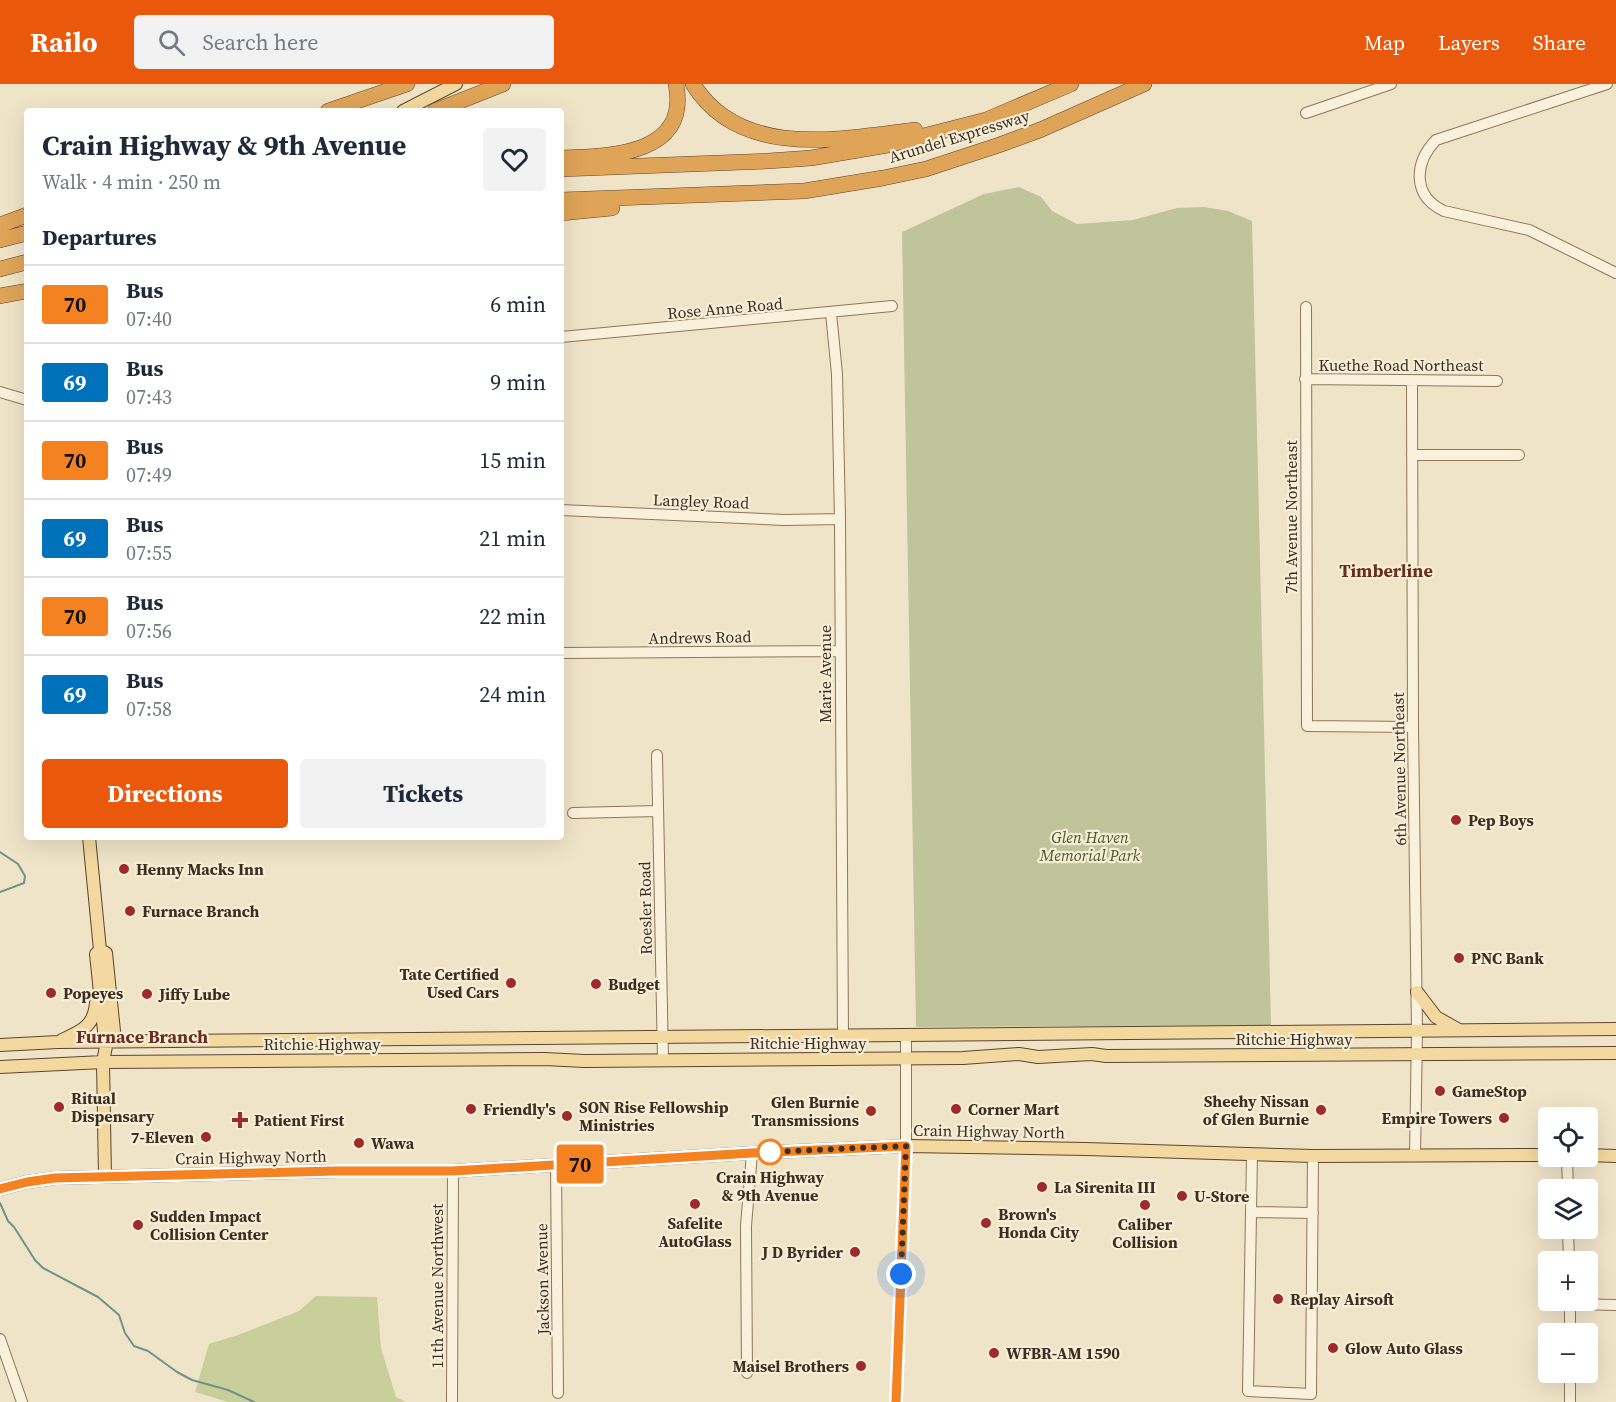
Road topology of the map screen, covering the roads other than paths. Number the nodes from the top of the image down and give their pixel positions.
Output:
1 (407, 84) edge
2 (456, 84) edge
3 (489, 84) edge
4 (503, 84) edge
5 (676, 84) edge
6 (693, 84) edge
7 (1071, 84) edge
8 (1144, 84) edge
9 (1391, 84) edge
10 (1607, 84) edge
11 (337, 108) edge
12 (409, 108) edge
13 (440, 108) edge
14 (442, 108) edge
15 (1306, 113) dead end
16 (986, 120) junction
17 (564, 158) edge
18 (564, 168) edge
19 (700, 196) junction
20 (564, 200) edge
21 (564, 213) edge
22 (24, 216) edge
23 (0, 225) edge
24 (24, 234) edge
25 (0, 240) edge
26 (24, 263) edge
27 (0, 269) edge
28 (1616, 273) edge
29 (24, 292) edge
30 (0, 296) edge
31 (892, 306) dead end
32 (1306, 307) dead end
33 (831, 313) junction
34 (564, 338) edge
35 (1305, 379) junction
36 (1412, 381) junction
37 (1497, 381) dead end
38 (0, 392) edge
39 (24, 399) edge
40 (1412, 455) junction
41 (1519, 455) dead end
42 (564, 510) edge
43 (840, 519) junction
44 (840, 651) junction
45 (564, 653) edge
46 (1413, 727) junction
47 (657, 755) dead end
48 (658, 811) junction
49 (573, 813) dead end
50 (89, 840) edge
51 (100, 950) junction
52 (98, 971) junction
53 (1417, 993) junction
54 (1616, 1029) edge
55 (1460, 1030) junction
56 (1417, 1031) junction
57 (906, 1035) junction
58 (843, 1036) junction
59 (663, 1037) junction
60 (107, 1041) junction
61 (58, 1042) junction
62 (0, 1045) edge
63 (1616, 1053) edge
64 (1417, 1055) junction
65 (906, 1058) junction
66 (663, 1060) junction
67 (103, 1062) junction
68 (0, 1068) edge
69 (906, 1146) junction
70 (752, 1153) junction
71 (1252, 1154) junction
72 (1538, 1155) edge
73 (1598, 1155) edge
74 (1313, 1156) junction
75 (1415, 1156) junction
76 (1616, 1156) edge
77 (556, 1165) junction
78 (453, 1171) junction
79 (105, 1177) junction
80 (6, 1187) edge
81 (1251, 1212) junction
82 (1313, 1213) junction
83 (1598, 1304) edge
84 (1616, 1305) edge
85 (0, 1339) edge
86 (3, 1359) edge
87 (747, 1373) dead end
88 (1570, 1383) edge
89 (558, 1393) dead end
90 (22, 1402) edge
91 (452, 1402) edge
92 (896, 1402) edge
93 (1570, 1402) edge

1 - 11 highway
2 - 12 main road
3 - 13 main road
4 - 14 highway
5 - 17 highway
6 - 16 highway
7 - 16 highway, Arundel Expressway
8 - 19 highway, Arundel Expressway
9 - 15 street
10 - 28 street
16 - 18 highway, Arundel Expressway
19 - 20 highway, Arundel Expressway
19 - 21 highway
22 - 23 highway
24 - 25 highway
26 - 27 highway
29 - 30 highway
31 - 33 street, Rose Anne Road
32 - 35 street, 7th Avenue Northeast
33 - 34 street, Rose Anne Road
33 - 43 street, Marie Avenue
35 - 36 street, Kuethe Road Northeast
35 - 46 street, 7th Avenue Northeast
36 - 37 street, Kuethe Road Northeast
36 - 40 street, 6th Avenue Northeast
38 - 39 street
40 - 41 street
40 - 46 street, 6th Avenue Northeast
42 - 43 street, Langley Road
43 - 44 street, Marie Avenue
44 - 45 street, Andrews Road
44 - 58 street, Marie Avenue
46 - 53 street, 6th Avenue Northeast
47 - 48 street, Roesler Road
48 - 49 street
48 - 59 street, Roesler Road
50 - 51 main road
51 - 52 main road
51 - 60 main road
52 - 60 main road
52 - 61 main road
53 - 55 main road
53 - 56 street, 6th Avenue Northeast
54 - 55 main road, Ritchie Highway
55 - 56 main road, Ritchie Highway
56 - 57 main road, Ritchie Highway
56 - 64 street, 6th Avenue Northeast
57 - 58 main road, Ritchie Highway
57 - 65 street
58 - 59 main road, Ritchie Highway
59 - 60 main road, Ritchie Highway
59 - 66 street, Roesler Road
60 - 61 main road, Ritchie Highway
60 - 67 main road
61 - 62 main road, Ritchie Highway
63 - 64 main road, Ritchie Highway
64 - 65 main road, Ritchie Highway
64 - 75 street, 6th Avenue Northeast
65 - 66 main road, Ritchie Highway
65 - 69 street
66 - 67 main road, Ritchie Highway
67 - 68 main road, Ritchie Highway
67 - 79 main road
69 - 70 main road, Crain Highway North
69 - 71 main road, Crain Highway North
69 - 92 street
70 - 77 main road, Crain Highway North
70 - 87 street
71 - 74 main road, Crain Highway North
71 - 81 street
72 - 75 main road, Crain Highway North
73 - 76 main road
74 - 75 main road, Crain Highway North
74 - 82 street
77 - 78 main road, Crain Highway North
77 - 89 street, Jackson Avenue
78 - 79 main road, Crain Highway North
78 - 91 street, 11th Avenue Northwest
79 - 80 main road, Crain Highway North
81 - 82 street
81 - 82 street
83 - 84 street
85 - 86 street
86 - 90 street
88 - 93 street

